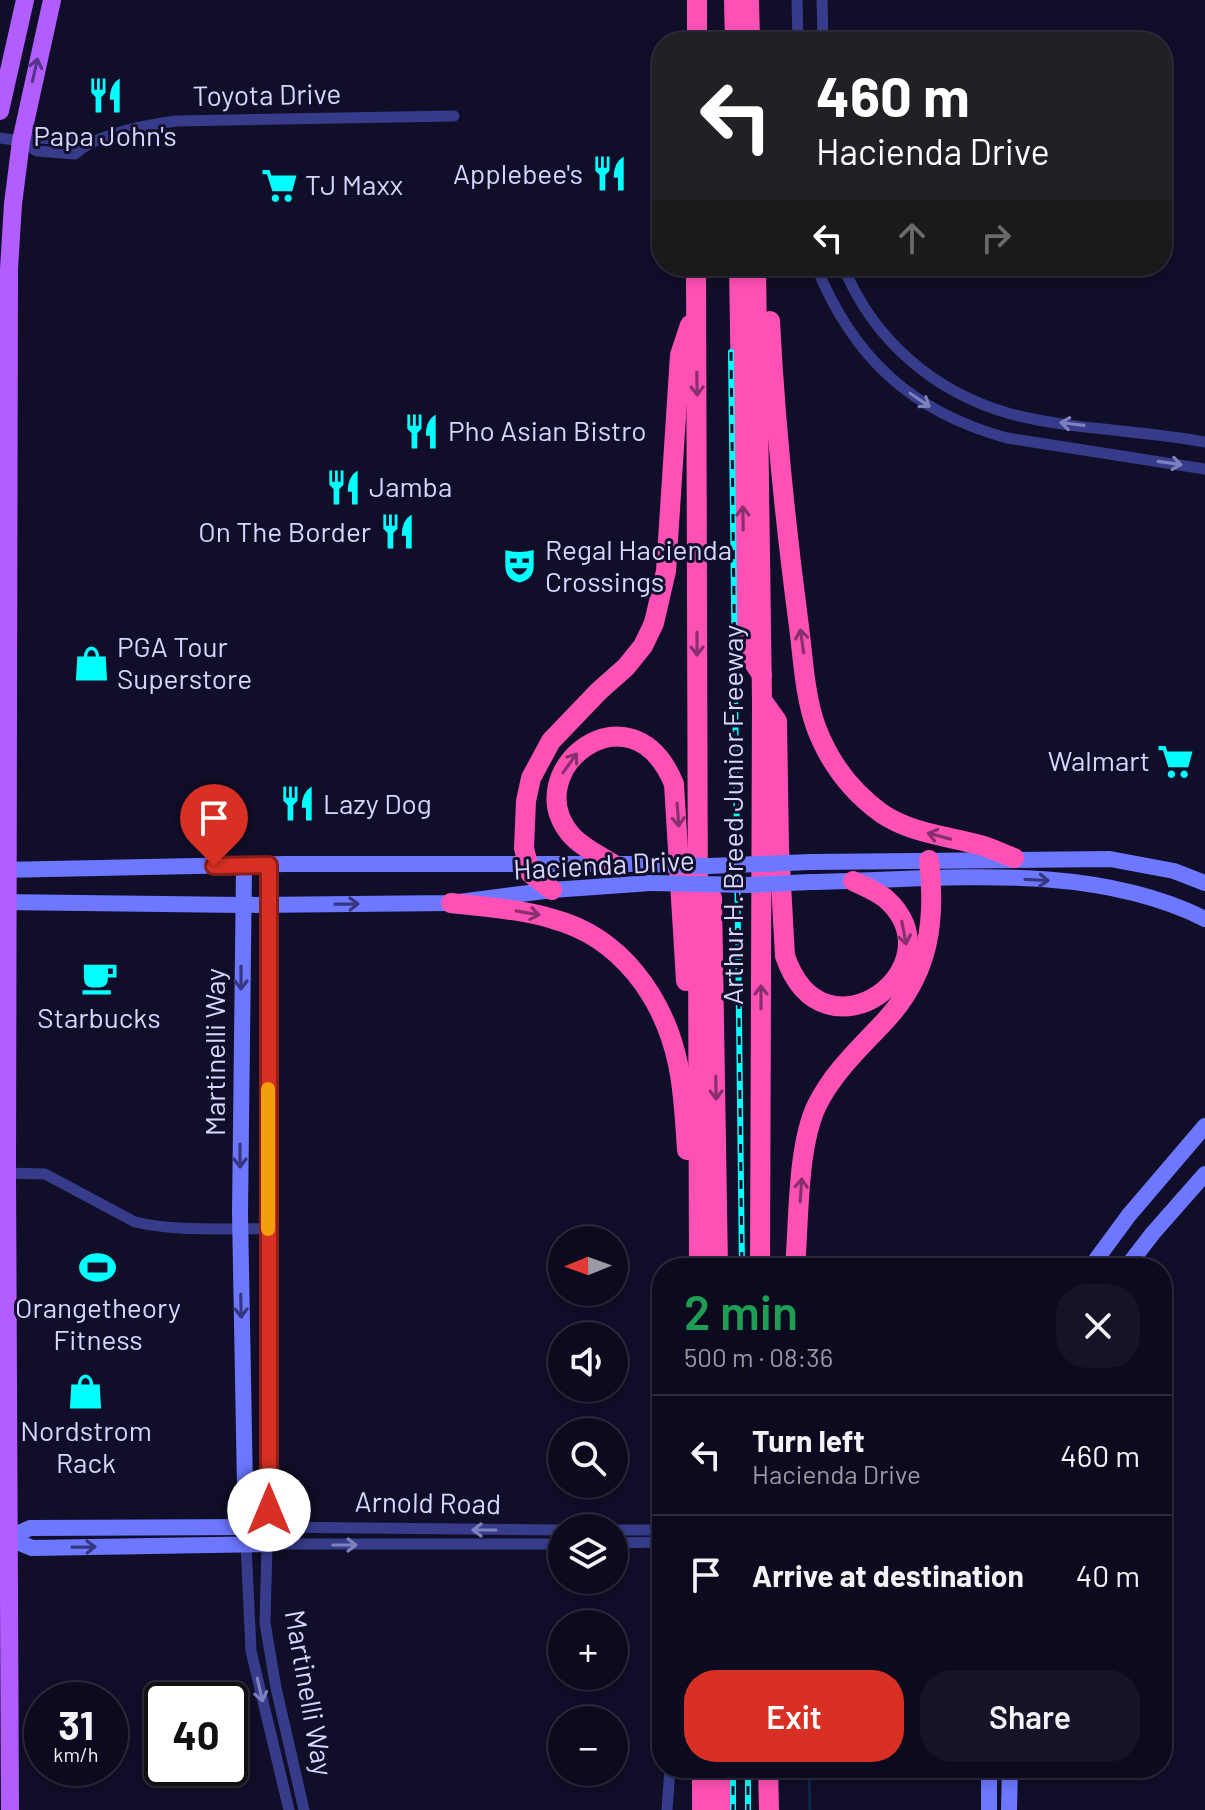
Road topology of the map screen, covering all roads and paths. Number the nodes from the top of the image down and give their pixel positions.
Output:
1 (25, 0) edge
2 (52, 0) edge
3 (697, 0) edge
4 (734, 0) edge
5 (749, 0) edge
6 (797, 0) edge
7 (822, 0) edge
8 (697, 32) edge
9 (735, 32) edge
10 (750, 32) edge
11 (798, 32) edge
12 (823, 32) edge
13 (0, 111) edge
14 (454, 116) dead end
15 (0, 138) edge
16 (21, 141) junction
17 (696, 276) edge
18 (739, 276) edge
19 (758, 276) edge
20 (764, 276) edge
21 (821, 276) edge
22 (848, 276) edge
23 (696, 306) junction
24 (1205, 442) edge
25 (1205, 469) edge
26 (4, 537) edge
27 (762, 675) junction
28 (762, 700) junction
29 (698, 845) junction
30 (1014, 858) junction
31 (527, 863) junction
32 (613, 864) junction
33 (269, 865) junction
34 (244, 866) junction
35 (930, 869) junction
36 (5, 870) edge
37 (853, 881) junction
38 (1205, 883) edge
39 (552, 890) junction
40 (5, 902) edge
41 (451, 903) junction
42 (242, 905) junction
43 (269, 905) junction
44 (1205, 919) edge
45 (700, 1005) junction
46 (1205, 1126) edge
47 (4, 1173) edge
48 (1205, 1174) edge
49 (698, 1200) junction
50 (240, 1228) junction
51 (268, 1229) junction
52 (699, 1258) edge
53 (718, 1258) edge
54 (760, 1258) edge
55 (796, 1258) edge
56 (1097, 1258) edge
57 (1134, 1258) edge
58 (246, 1526) junction
59 (548, 1530) edge
60 (628, 1530) edge
61 (652, 1530) edge
62 (267, 1536) junction
63 (4, 1538) edge
64 (652, 1542) edge
65 (628, 1543) edge
66 (246, 1544) junction
67 (548, 1544) edge
68 (669, 1778) edge
69 (702, 1778) edge
70 (721, 1778) edge
71 (768, 1778) edge
72 (989, 1778) edge
73 (1010, 1778) edge
74 (10, 1810) edge
75 (289, 1810) edge
76 (304, 1810) edge
77 (667, 1810) edge
78 (702, 1810) edge
79 (721, 1810) edge
80 (769, 1810) edge
81 (989, 1810) edge
82 (1009, 1810) edge

1 - 13 main road
16 -> 2 main road
3 - 8 highway
4 - 9 highway
5 - 10 highway
6 - 11 street
7 - 12 street
14 - 16 street, Toyota Drive
15 - 16 street, Toyota Drive
16 - 26 main road
17 - 23 highway, Arthur H. Breed Junior Freeway
27 -> 18 highway
19 - 27 highway, Arthur H. Breed Junior Freeway
30 -> 20 highway
21 -> 25 street
24 -> 22 street
23 -> 29 highway, Arthur H. Breed Junior Freeway
23 - 31 highway
26 - 36 main road
27 - 28 highway, Arthur H. Breed Junior Freeway
37 -> 28 highway
54 -> 28 highway, Arthur H. Breed Junior Freeway
29 - 45 highway, Arthur H. Breed Junior Freeway
29 -> 53 highway
30 - 35 main road, Hacienda Drive
30 - 38 main road, Hacienda Drive
31 - 32 main road, Hacienda Drive
31 - 33 main road, Hacienda Drive
31 - 39 highway
32 - 35 main road, Hacienda Drive, bridge
32 -> 45 highway
33 - 34 main road, Hacienda Drive
33 - 43 main road, Martinelli Way
34 - 36 main road, Hacienda Drive
34 - 42 main road, Martinelli Way
35 - 37 main road, Hacienda Drive
35 -> 44 main road, Hacienda Drive
55 -> 35 highway
36 - 40 main road
37 - 39 main road, Hacienda Drive, bridge
39 - 41 main road, Hacienda Drive
40 - 42 main road, Hacienda Drive
40 - 47 main road
43 -> 41 main road, Hacienda Drive
41 -> 49 highway
42 - 43 main road, Hacienda Drive
42 -> 50 main road, Martinelli Way
43 - 51 main road, Martinelli Way
45 - 49 highway, Arthur H. Breed Junior Freeway
46 - 56 main road
47 - 50 street
47 - 63 main road
48 - 57 main road
49 - 52 highway, Arthur H. Breed Junior Freeway
50 - 51 street
50 -> 58 main road, Martinelli Way
51 - 62 main road, Martinelli Way
58 - 62 main road, Arnold Road
58 - 63 main road, Arnold Road
58 - 66 main road, Martinelli Way
59 -> 62 street, Arnold Road
60 - 61 street
62 - 66 main road, Arnold Road
62 -> 67 street, Arnold Road
62 - 76 street, Martinelli Way
63 -> 66 main road, Arnold Road
63 - 74 main road
64 - 65 street
66 -> 75 street, Martinelli Way
68 - 77 street
69 - 78 highway
70 - 79 highway
71 - 80 highway
72 - 81 main road
73 - 82 main road

